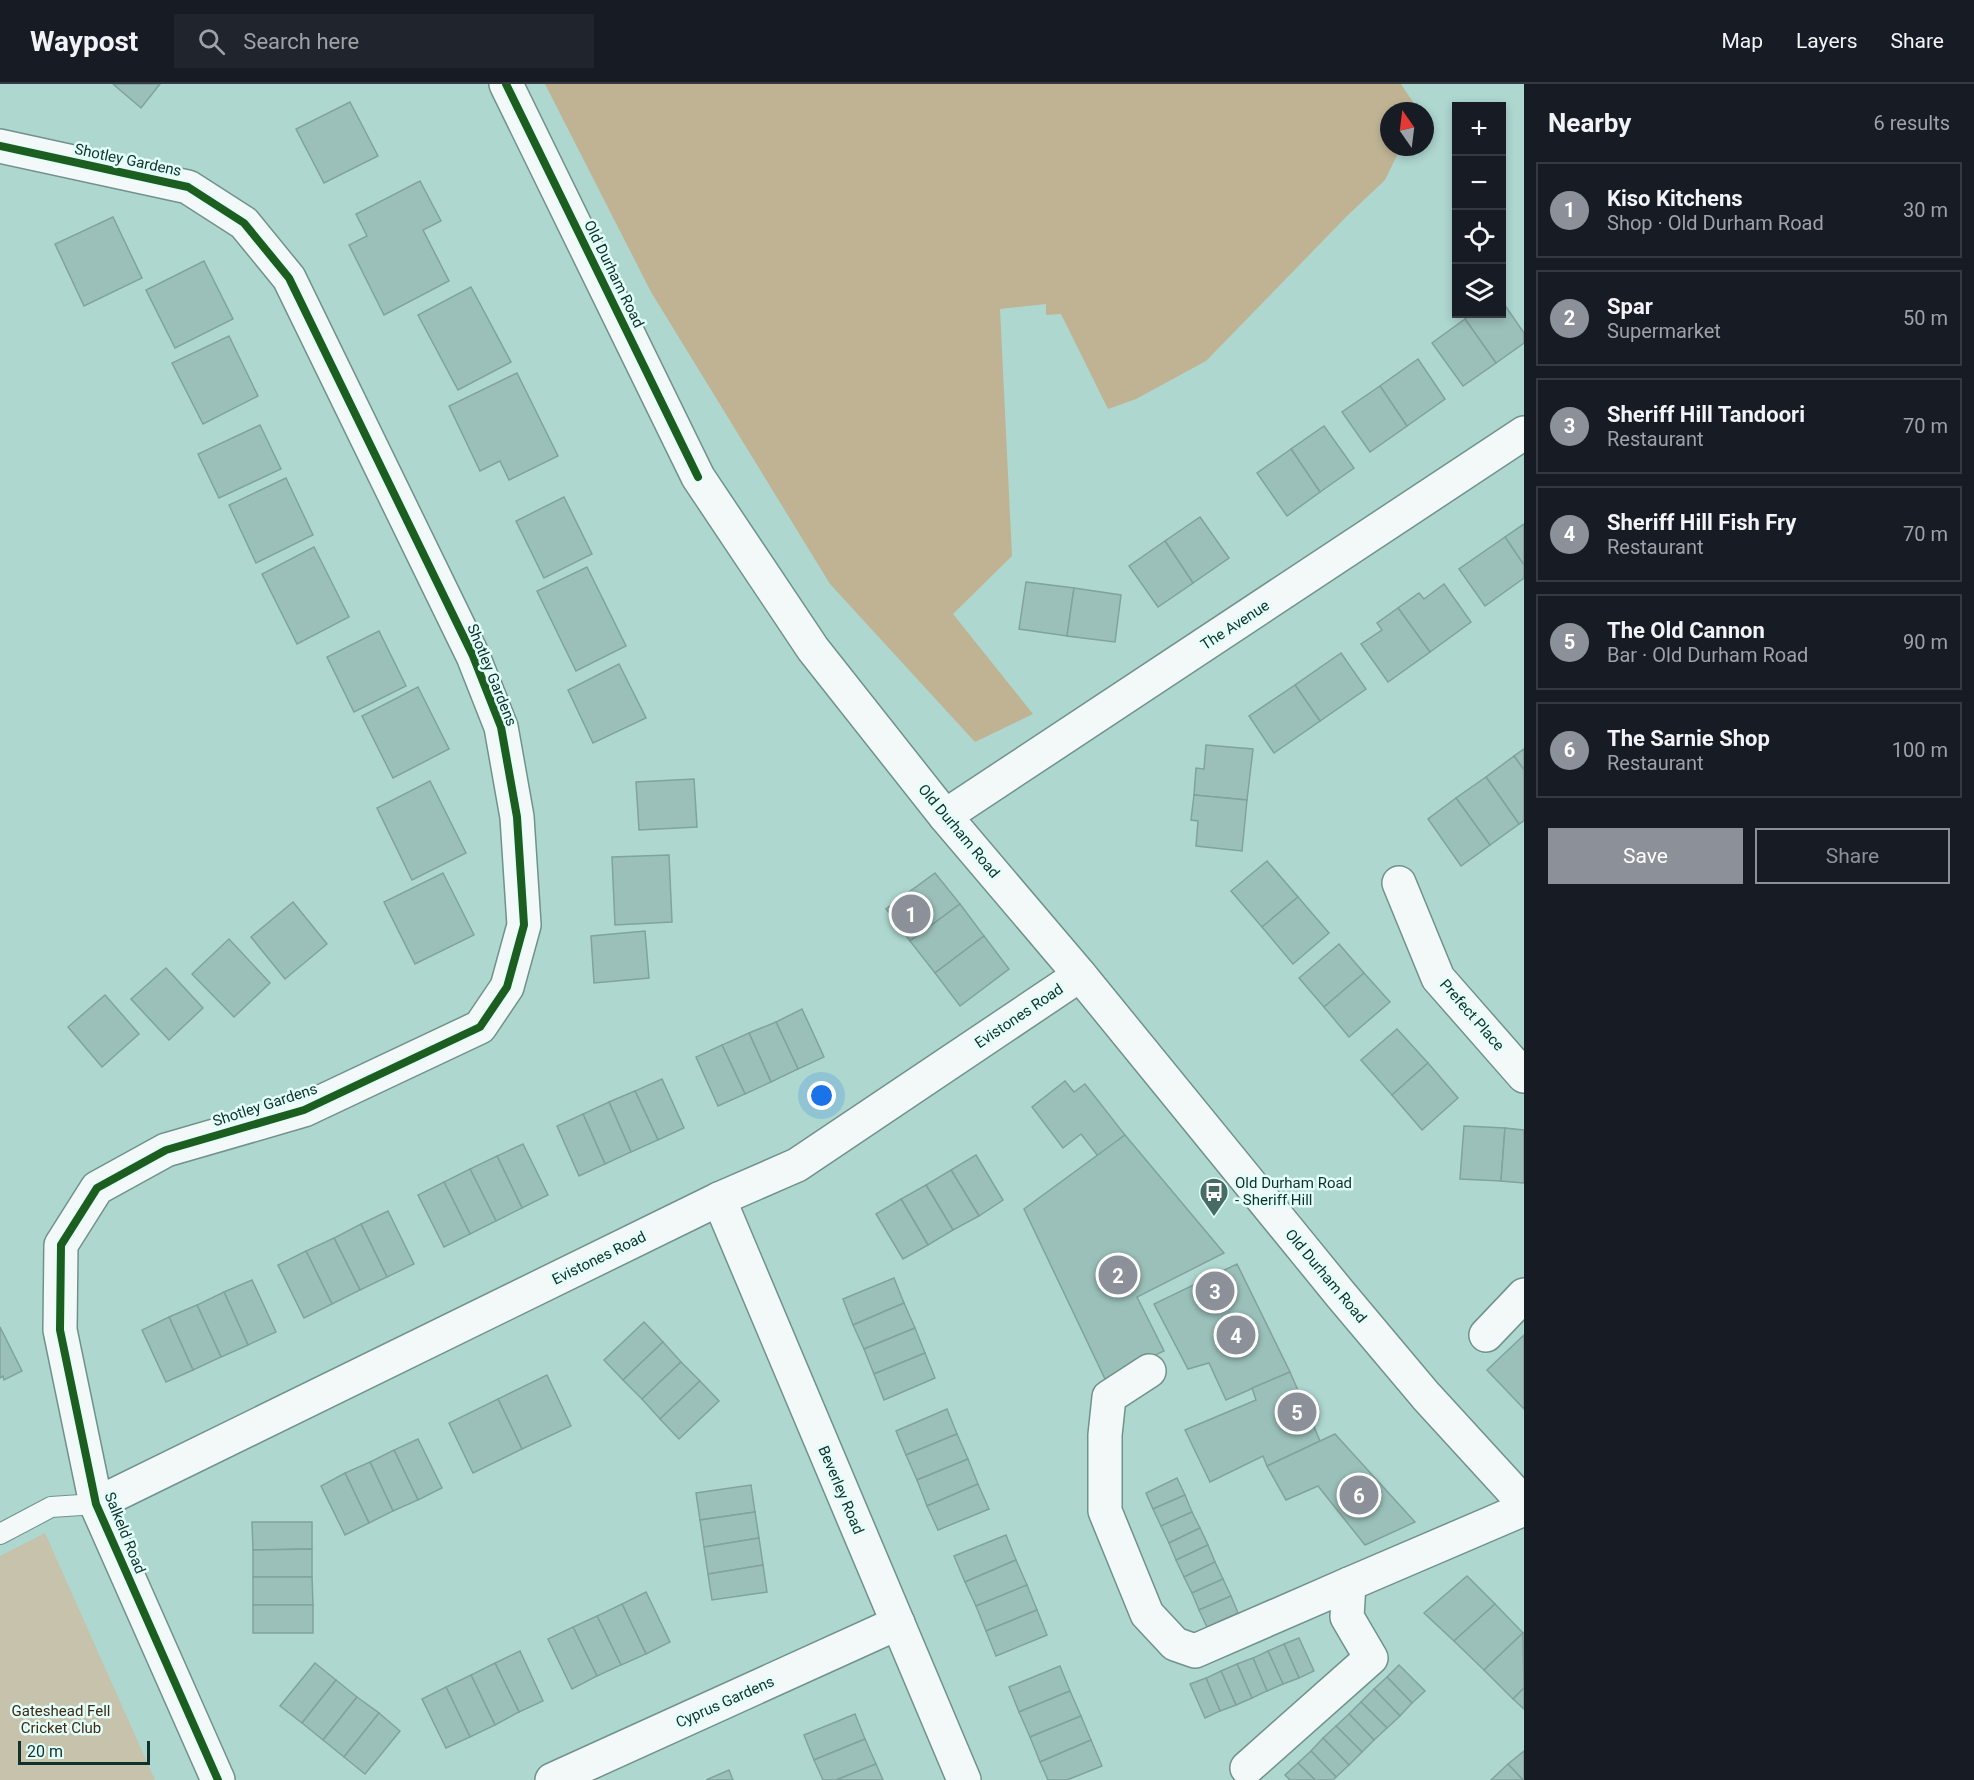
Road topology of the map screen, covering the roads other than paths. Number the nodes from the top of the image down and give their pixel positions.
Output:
1 (506, 84) edge
2 (0, 146) edge
3 (1524, 434) edge
4 (945, 816) junction
5 (1399, 884) dead end
6 (1080, 975) junction
7 (1524, 1076) edge
8 (719, 1199) junction
9 (61, 1245) joint
10 (1524, 1295) edge
11 (1486, 1335) dead end
12 (1149, 1371) dead end
13 (1524, 1503) edge
14 (96, 1504) junction
15 (1524, 1509) edge
16 (0, 1534) edge
17 (1349, 1584) junction
18 (898, 1623) junction
19 (1247, 1768) dead end
20 (218, 1780) edge
21 (552, 1780) edge
22 (964, 1780) edge

1 - 4 street, Old Durham Road
2 - 9 street, Shotley Gardens
3 - 4 street, The Avenue
4 - 6 street, Old Durham Road
5 - 7 street, Prefect Place
6 - 8 street, Evistones Road
6 - 13 street, Old Durham Road
8 - 14 street, Evistones Road
8 - 18 street, Beverley Road
9 - 14 street, Salkeld Road
10 - 11 street
12 - 17 street
14 - 16 lane
14 - 20 street, Salkeld Road
15 - 17 street
17 - 19 street
18 - 21 street, Cyprus Gardens
18 - 22 street, Beverley Road

